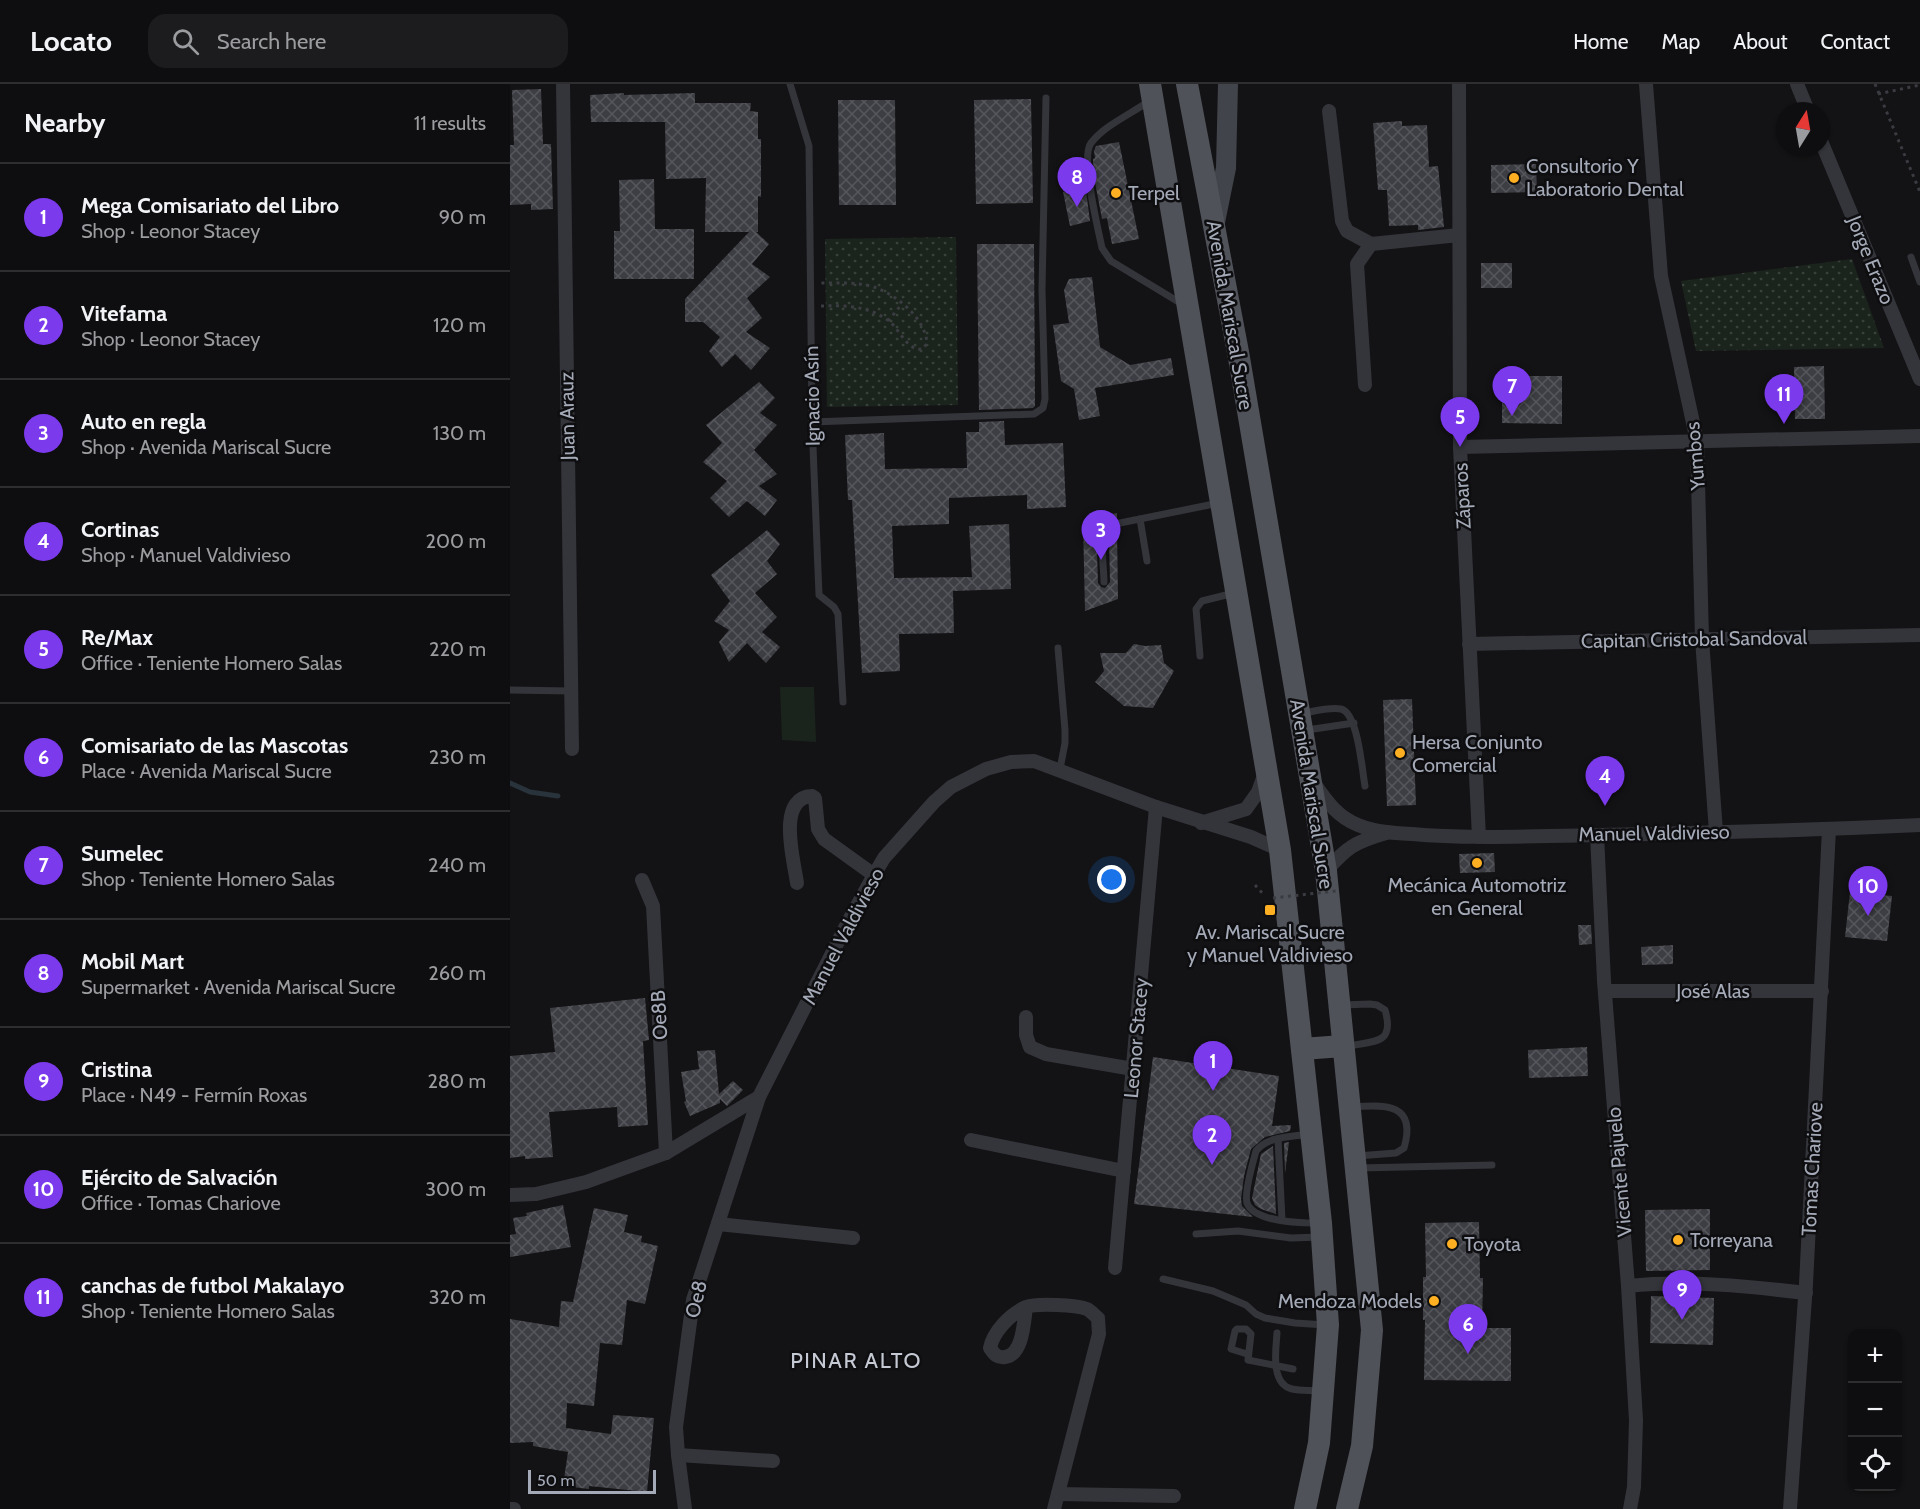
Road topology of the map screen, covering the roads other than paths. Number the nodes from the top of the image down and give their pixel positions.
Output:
1 (563, 84) edge
2 (789, 84) edge
3 (1187, 84) edge
4 (1228, 84) edge
5 (1459, 84) edge
6 (1646, 84) edge
7 (1797, 84) edge
8 (1151, 92) edge
9 (1046, 98) dead end
10 (1804, 102) edge
11 (1329, 111) dead end
12 (1827, 156) edge
13 (1214, 225) junction
14 (1459, 235) junction
15 (1371, 244) junction
16 (1911, 257) dead end
17 (1920, 282) edge
18 (1188, 308) junction
19 (1920, 379) edge
20 (1365, 385) dead end
21 (812, 422) junction
22 (1920, 436) edge
23 (1697, 441) junction
24 (1460, 447) junction
25 (1221, 502) junction
26 (1140, 519) junction
27 (1147, 561) dead end
28 (1104, 582) dead end
29 (1237, 592) junction
30 (1920, 635) edge
31 (1702, 639) junction
32 (1469, 644) junction
33 (1058, 648) dead end
34 (1200, 656) dead end
35 (510, 690) edge
36 (571, 691) junction
37 (843, 702) dead end
38 (1300, 723) junction
39 (1354, 723) junction
40 (572, 749) dead end
41 (1267, 768) junction
42 (1060, 769) junction
43 (1309, 777) junction
44 (1365, 786) dead end
45 (1156, 807) junction
46 (1201, 823) junction
47 (1920, 825) edge
48 (1829, 829) junction
49 (1389, 832) junction
50 (1716, 832) junction
51 (1597, 835) junction
52 (1479, 837) junction
53 (1280, 850) junction
54 (874, 875) junction
55 (642, 880) dead end
56 (1331, 881) junction
57 (797, 883) dead end
58 (1605, 991) junction
59 (1822, 991) junction
60 (1339, 1005) junction
61 (1026, 1017) dead end
62 (1342, 1046) junction
63 (1302, 1049) junction
64 (1133, 1069) junction
65 (759, 1097) junction
66 (1349, 1107) junction
67 (1312, 1134) junction
68 (1278, 1139) junction
69 (971, 1140) dead end
70 (666, 1153) junction
71 (1355, 1162) junction
72 (1492, 1165) dead end
73 (1124, 1171) junction
74 (510, 1195) edge
75 (1282, 1220) junction
76 (718, 1224) junction
77 (1322, 1230) junction
78 (1196, 1234) dead end
79 (853, 1238) dead end
80 (1115, 1268) dead end
81 (1163, 1279) dead end
82 (1628, 1286) junction
83 (1806, 1293) junction
84 (1026, 1307) dead end
85 (1328, 1325) junction
86 (1277, 1334) dead end
87 (1247, 1354) dead end
88 (1276, 1366) junction
89 (1293, 1369) dead end
90 (1323, 1391) junction
91 (678, 1455) junction
92 (773, 1461) dead end
93 (1058, 1494) junction
94 (1174, 1496) dead end
95 (685, 1509) edge
96 (1054, 1509) edge
97 (1305, 1509) edge
98 (1347, 1509) edge
99 (1630, 1509) edge
100 (1790, 1509) edge

1 - 36 street, Juan Arauz
2 - 21 lane, Ignacio Asín
3 - 13 main road, Avenida Mariscal Sucre
4 - 13 main road
5 - 14 street, Záparos
6 - 23 street, Yumbos
7 - 10 street
8 - 18 main road, Avenida Mariscal Sucre
8 - 18 lane
9 - 21 lane
11 - 15 street
12 - 19 street, Jorge Erazo
13 - 38 main road, Avenida Mariscal Sucre
14 - 15 street
14 - 24 street, Záparos
15 - 20 street
16 - 17 lane
18 - 25 main road, Avenida Mariscal Sucre
21 - 37 lane, Ignacio Asín
22 - 23 street
23 - 24 street
23 - 31 street, Yumbos
24 - 32 street, Záparos
25 - 26 lane
25 - 29 main road, Avenida Mariscal Sucre
26 - 27 lane
26 - 28 lane
29 - 34 lane
29 - 41 main road, Avenida Mariscal Sucre
30 - 31 street, Capitan Cristobal Sandoval
31 - 32 street, Capitan Cristobal Sandoval
31 - 50 street, Yumbos
32 - 52 street, Záparos
33 - 42 lane
35 - 36 lane
36 - 40 street, Juan Arauz
38 - 39 lane
38 - 39 lane
38 - 43 main road, Avenida Mariscal Sucre
39 - 44 lane
41 - 46 street
41 - 53 main road, Avenida Mariscal Sucre
42 - 45 street, Manuel Valdivieso
42 - 54 street, Manuel Valdivieso
43 - 49 street, Manuel Valdivieso
43 - 56 main road, Avenida Mariscal Sucre
45 - 46 street, Manuel Valdivieso
45 - 64 street, Leonor Stacey
46 - 53 street, Manuel Valdivieso
47 - 48 street, Manuel Valdivieso
48 - 50 street, Manuel Valdivieso
48 - 59 street, Tomas Chariove
49 - 52 street, Manuel Valdivieso
49 - 56 street, Manuel Valdivieso
50 - 51 street, Manuel Valdivieso
51 - 52 street, Manuel Valdivieso
51 - 58 street, Vicente Pajuelo
53 - 63 main road, Avenida Mariscal Sucre
54 - 57 street
54 - 65 street, Manuel Valdivieso
55 - 70 street, Oe8B
56 - 60 main road, Avenida Mariscal Sucre
58 - 59 street, José Alas
58 - 82 street, Vicente Pajuelo
59 - 83 street, Tomas Chariove
60 - 62 main road, Avenida Mariscal Sucre
60 - 62 lane
61 - 64 street
62 - 63 main road
62 - 66 main road, Avenida Mariscal Sucre
63 - 67 main road, Avenida Mariscal Sucre
64 - 73 street, Leonor Stacey
65 - 70 street
65 - 76 street, Oe8
66 - 71 main road, Avenida Mariscal Sucre
66 - 71 lane
67 - 68 lane
67 - 77 main road, Avenida Mariscal Sucre
68 - 75 lane
68 - 75 lane
69 - 73 street
70 - 74 street
71 - 72 lane
71 - 98 main road, Avenida Mariscal Sucre
73 - 80 street, Leonor Stacey
75 - 77 lane
76 - 79 street
76 - 91 street, Oe8
77 - 78 lane
77 - 85 main road, Avenida Mariscal Sucre
81 - 85 lane
82 - 83 street
82 - 99 street, Vicente Pajuelo
83 - 100 street, Tomas Chariove
84 - 93 street
85 - 90 main road, Avenida Mariscal Sucre
86 - 88 lane
87 - 88 lane
88 - 89 lane
88 - 90 lane
90 - 97 main road, Avenida Mariscal Sucre
91 - 92 street
91 - 95 street, Oe8
93 - 94 street
93 - 96 street

